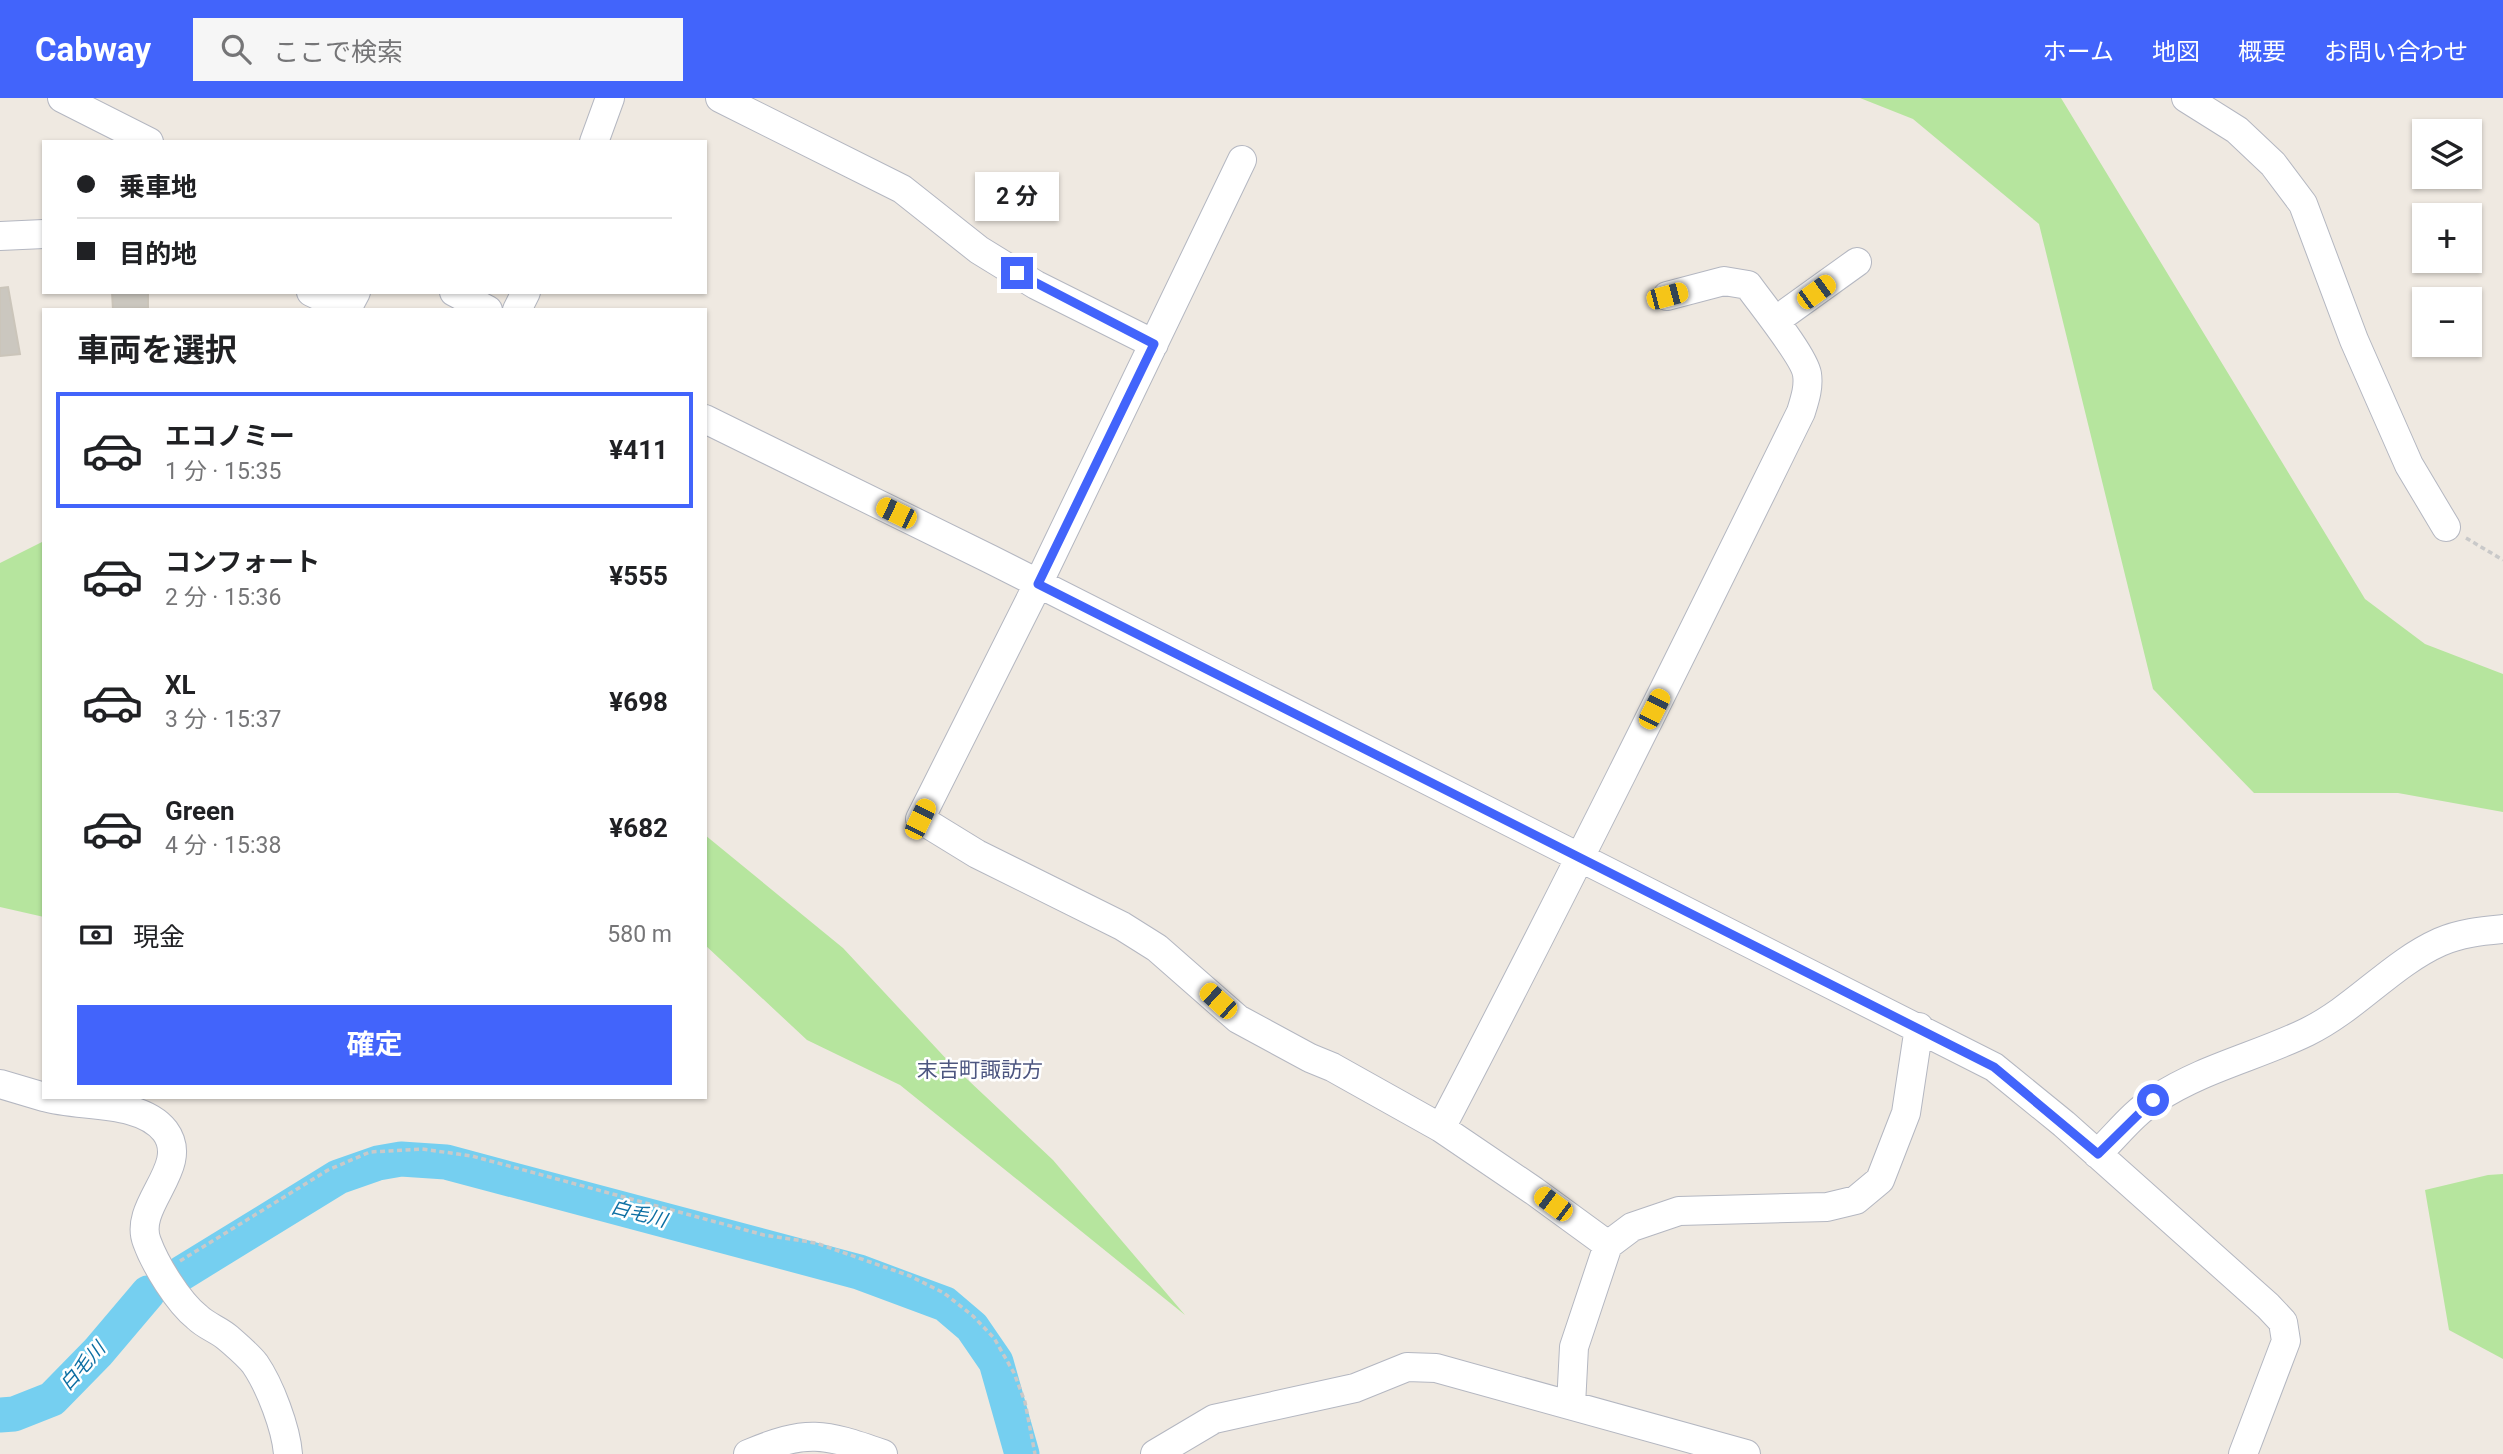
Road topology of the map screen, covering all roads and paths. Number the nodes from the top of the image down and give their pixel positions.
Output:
1 (62, 98) edge
2 (610, 98) edge
3 (720, 98) edge
4 (2186, 98) edge
5 (145, 140) edge
6 (595, 140) edge
7 (1242, 160) dead end
8 (42, 234) edge
9 (0, 236) edge
10 (1857, 262) dead end
11 (314, 294) edge
12 (458, 294) edge
13 (1667, 296) dead end
14 (345, 308) edge
15 (484, 308) edge
16 (1775, 321) junction
17 (1154, 344) junction
18 (707, 420) edge
19 (2446, 527) joint
20 (2503, 560) edge
21 (1038, 584) junction
22 (1580, 858) junction
23 (2503, 929) edge
24 (1919, 1027) junction
25 (0, 1084) edge
26 (42, 1096) edge
27 (50, 1099) edge
28 (1441, 1128) junction
29 (2098, 1154) junction
30 (1608, 1245) junction
31 (161, 1272) junction
32 (1570, 1405) junction
33 (288, 1454) edge
34 (748, 1454) edge
35 (883, 1454) edge
36 (1035, 1454) edge
37 (1155, 1454) edge
38 (1746, 1454) edge
39 (2244, 1454) edge

1 - 5 street
2 - 6 street
3 - 17 street
4 - 19 street
7 - 17 street
8 - 9 street
10 - 16 street
11 - 14 street
12 - 15 street
13 - 16 street
16 - 22 street
17 - 21 street
18 - 21 street
19 - 20 path
21 - 22 street
21 - 28 street
22 - 24 street
22 - 28 street
23 - 29 street
24 - 29 street
24 - 30 street
25 - 26 street
27 - 31 street
28 - 30 street
29 - 39 street
30 - 32 street
31 - 33 street
31 - 36 path
32 - 37 street
32 - 38 street
34 - 35 street

